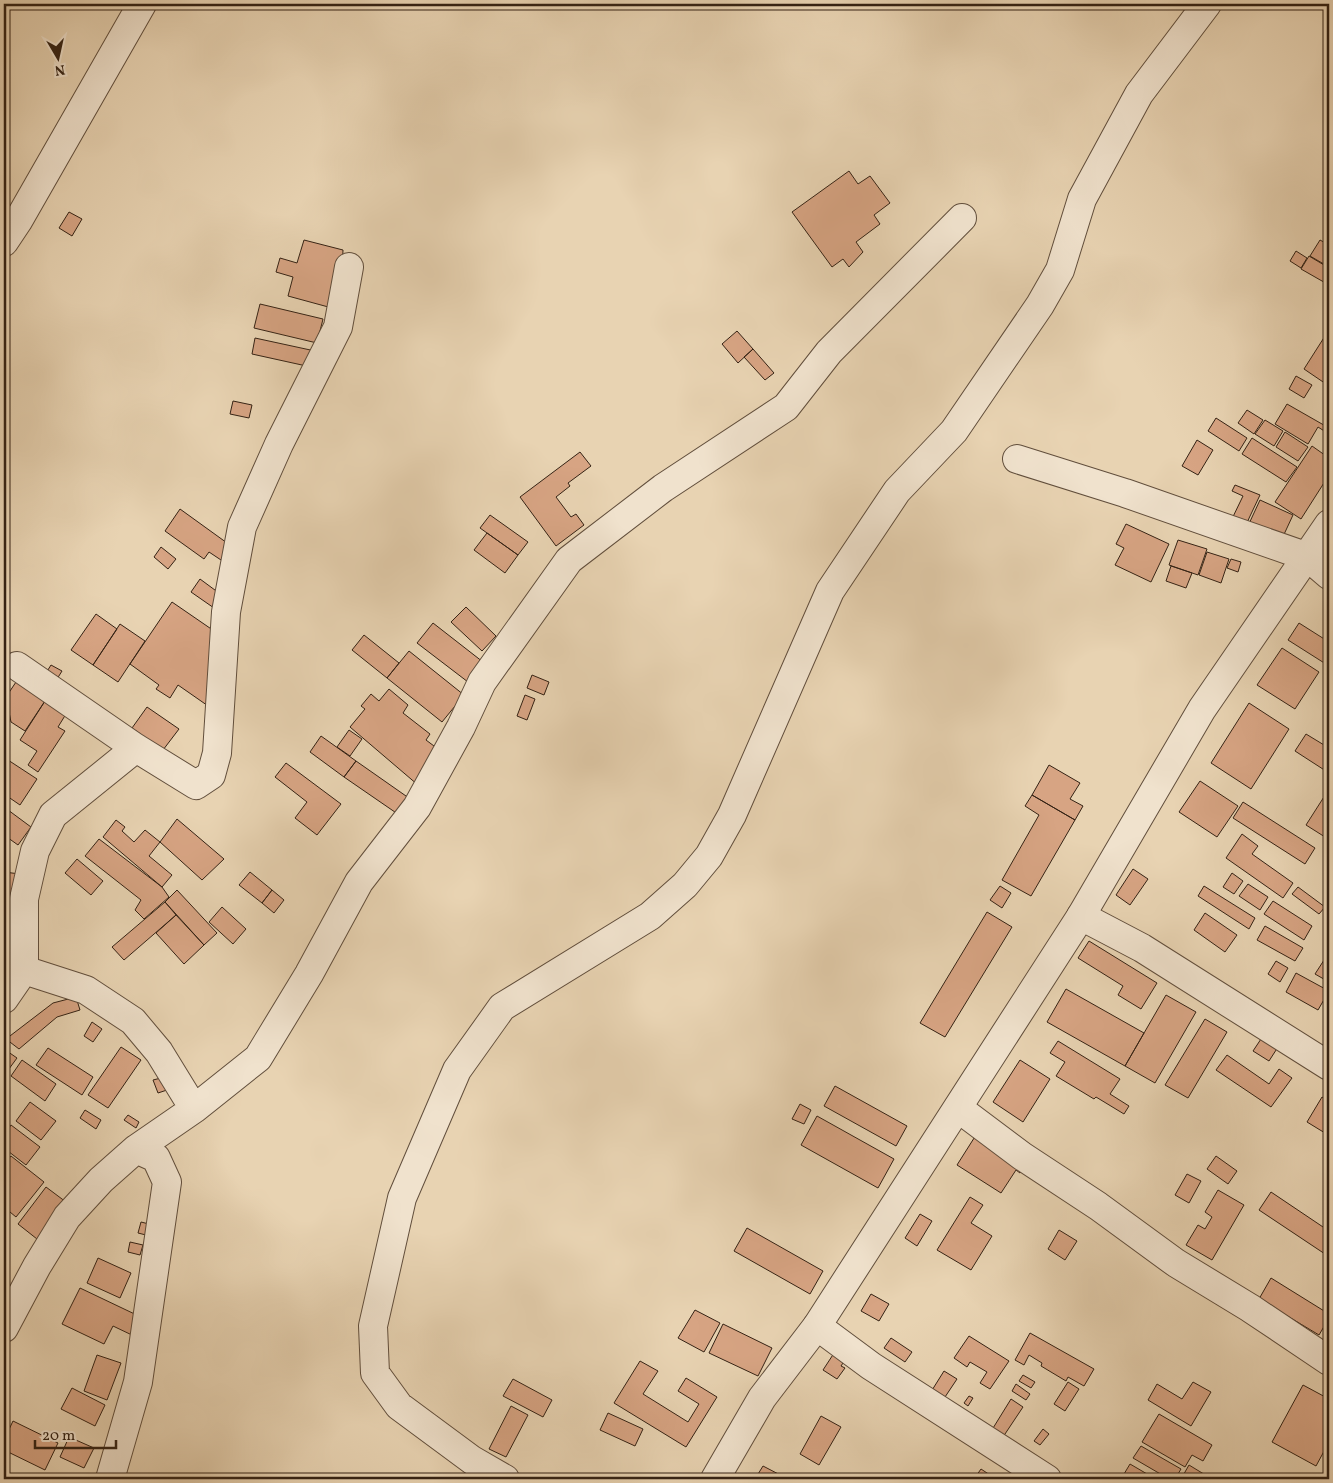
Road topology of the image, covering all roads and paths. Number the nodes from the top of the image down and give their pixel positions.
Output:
1 (142, 4) edge
2 (1207, 4) edge
3 (962, 218) dead end
4 (4, 242) edge
5 (349, 267) dead end
6 (1017, 459) dead end
7 (1329, 524) edge
8 (1308, 557) junction
9 (1329, 575) edge
10 (18, 666) dead end
11 (136, 748) junction
12 (1081, 916) junction
13 (24, 970) junction
14 (4, 999) edge
15 (1329, 1066) edge
16 (958, 1108) junction
17 (194, 1109) junction
18 (136, 1150) junction
19 (817, 1326) junction
20 (4, 1328) edge
21 (1329, 1361) edge
22 (110, 1479) edge
23 (505, 1479) edge
24 (715, 1479) edge
25 (1047, 1479) edge

1 - 4 street
2 - 23 street
3 - 17 street
5 - 11 street
6 - 8 street
7 - 8 street
8 - 9 street
8 - 12 street
10 - 11 street
11 - 13 street
12 - 15 street
12 - 16 street
13 - 14 street
13 - 17 street
16 - 19 street
16 - 21 street
17 - 18 street
18 - 20 street
18 - 22 street
19 - 24 street
19 - 25 street

